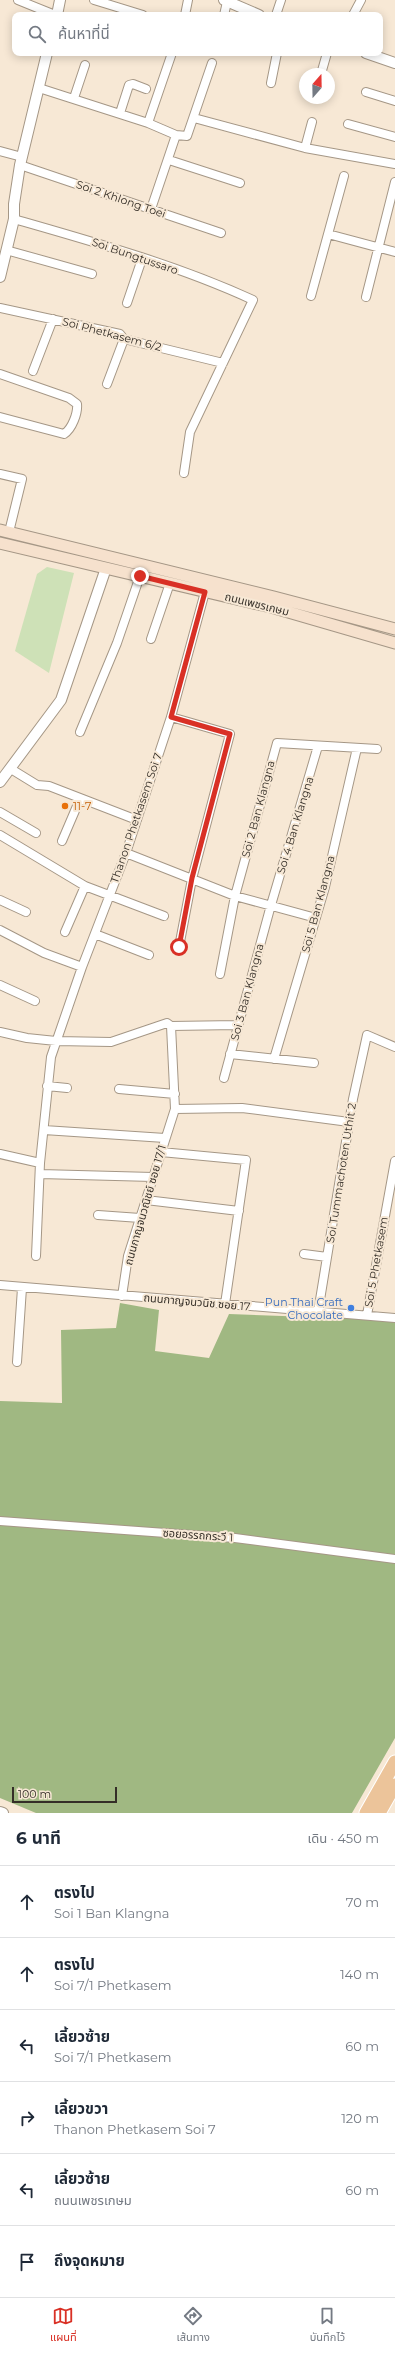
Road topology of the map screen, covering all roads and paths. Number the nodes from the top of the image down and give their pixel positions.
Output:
1 (18, 0) edge
2 (60, 0) edge
3 (94, 0) edge
4 (188, 0) edge
5 (280, 0) edge
6 (361, 0) edge
7 (225, 1) edge
8 (48, 12) edge
9 (57, 12) edge
10 (132, 12) edge
11 (186, 12) edge
12 (224, 12) edge
13 (252, 12) edge
14 (277, 12) edge
15 (355, 12) edge
16 (46, 56) edge
17 (171, 56) edge
18 (276, 56) edge
19 (326, 56) edge
20 (375, 56) edge
21 (212, 63) dead end
22 (395, 63) edge
23 (85, 65) dead end
24 (323, 68) edge
25 (271, 83) dead end
26 (39, 88) junction
27 (146, 89) dead end
28 (366, 92) dead end
29 (74, 98) junction
30 (395, 101) edge
31 (120, 114) junction
32 (194, 118) junction
33 (312, 122) dead end
34 (148, 123) junction
35 (348, 124) dead end
36 (176, 135) junction
37 (395, 137) edge
38 (305, 148) junction
39 (0, 151) edge
40 (168, 160) junction
41 (21, 161) junction
42 (395, 164) edge
43 (344, 176) dead end
44 (395, 182) edge
45 (240, 183) dead end
46 (392, 204) edge
47 (151, 209) junction
48 (14, 219) junction
49 (221, 234) dead end
50 (328, 234) junction
51 (378, 247) junction
52 (6, 250) junction
53 (395, 252) edge
54 (142, 258) junction
55 (2, 260) edge
56 (92, 274) dead end
57 (0, 277) edge
58 (311, 296) dead end
59 (366, 297) dead end
60 (127, 303) dead end
61 (0, 308) edge
62 (53, 319) junction
63 (124, 339) junction
64 (223, 363) junction
65 (33, 371) dead end
66 (0, 374) edge
67 (107, 384) dead end
68 (0, 417) edge
69 (0, 474) edge
70 (184, 474) dead end
71 (5, 531) edge
72 (0, 543) edge
73 (106, 568) junction
74 (140, 576) junction
75 (170, 583) junction
76 (205, 592) junction
77 (272, 602) junction
78 (395, 630) edge
79 (151, 639) dead end
80 (395, 643) edge
81 (171, 717) junction
82 (80, 732) dead end
83 (318, 746) junction
84 (357, 748) junction
85 (377, 749) dead end
86 (11, 769) junction
87 (0, 782) edge
88 (80, 799) junction
89 (0, 812) edge
90 (137, 820) junction
91 (36, 833) dead end
92 (0, 835) edge
93 (62, 841) dead end
94 (126, 853) junction
95 (192, 878) junction
96 (85, 886) junction
97 (235, 896) junction
98 (109, 897) junction
99 (0, 900) edge
100 (271, 906) junction
101 (26, 912) dead end
102 (164, 916) dead end
103 (316, 918) junction
104 (0, 930) edge
105 (66, 932) dead end
106 (95, 934) junction
107 (179, 947) dead end
108 (149, 955) dead end
109 (82, 967) junction
110 (220, 974) dead end
111 (0, 985) edge
112 (36, 1001) dead end
113 (237, 1025) junction
114 (171, 1026) junction
115 (0, 1032) edge
116 (56, 1041) junction
117 (395, 1047) edge
118 (230, 1054) junction
119 (274, 1059) junction
120 (314, 1063) dead end
121 (224, 1078) dead end
122 (48, 1086) junction
123 (67, 1088) dead end
124 (119, 1089) dead end
125 (174, 1094) junction
126 (175, 1109) junction
127 (349, 1122) junction
128 (44, 1130) junction
129 (165, 1138) junction
130 (161, 1152) junction
131 (0, 1154) edge
132 (395, 1161) edge
133 (40, 1163) junction
134 (40, 1174) junction
135 (153, 1177) junction
136 (146, 1200) junction
137 (239, 1211) junction
138 (98, 1215) dead end
139 (140, 1218) junction
140 (304, 1254) dead end
141 (36, 1256) dead end
142 (327, 1257) junction
143 (0, 1285) edge
144 (22, 1288) junction
145 (122, 1296) junction
146 (225, 1304) junction
147 (318, 1312) junction
148 (367, 1315) junction
149 (395, 1318) edge
150 (17, 1362) dead end
151 (0, 1521) edge
152 (395, 1559) edge
153 (395, 1762) edge
154 (395, 1785) edge
155 (0, 1812) edge
156 (3, 1813) edge
157 (366, 1813) edge
158 (379, 1813) edge

1 - 8 street
2 - 9 street
3 - 10 street
4 - 11 street
5 - 14 street
6 - 15 street
7 - 12 street
7 - 13 street
16 - 26 street
17 - 34 street
18 - 25 street
19 - 24 street
20 - 22 street
21 - 32 street
23 - 29 street
26 - 29 street
26 - 41 street
27 - 31 street
28 - 30 street
29 - 31 street
31 - 34 street
32 - 36 street
32 - 38 street
33 - 38 street
34 - 36 street
35 - 37 street
36 - 40 street
38 - 42 street
39 - 41 street, Soi 2 Khlong Toei
40 - 45 street
40 - 47 street
41 - 47 street, Soi 2 Khlong Toei
41 - 48 street
43 - 50 street
44 - 46 street
46 - 51 street
47 - 49 street, Soi 2 Khlong Toei
48 - 52 street
48 - 54 street, Soi Bungtussaro
50 - 51 street
50 - 58 street
51 - 53 street
51 - 59 street
52 - 55 street
52 - 56 street
54 - 60 street
54 - 64 street, Soi Bungtussaro
55 - 57 street
61 - 62 street, Soi Phetkasem 6/2
62 - 63 street, Soi Phetkasem 6/2
62 - 65 street
63 - 64 street, Soi Phetkasem 6/2
63 - 67 street
64 - 70 street
66 - 68 street
69 - 71 street
71 - 77 main road, ถนนเพชรเกษม
72 - 73 main road, ถนนเพชรเกษม
73 - 74 main road, ถนนเพชรเกษม
73 - 86 street
74 - 75 main road, ถนนเพชรเกษม
74 - 82 street
75 - 76 main road, ถนนเพชรเกษม
75 - 79 street
76 - 77 main road, ถนนเพชรเกษม
76 - 81 street, Thanon Phetkasem Soi 7
77 - 78 main road, ถนนเพชรเกษม
77 - 80 main road, ถนนเพชรเกษม
81 - 90 street, Thanon Phetkasem Soi 7
81 - 95 street
83 - 84 street, Soi 2 Ban Klangna
83 - 97 street, Soi 2 Ban Klangna
83 - 100 street, Soi 4 Ban Klangna
84 - 85 street, Soi 2 Ban Klangna
84 - 103 street, Soi 5 Ban Klangna
86 - 87 street
86 - 88 street
88 - 90 street
88 - 93 street
89 - 91 street
90 - 94 street, Thanon Phetkasem Soi 7
92 - 96 street
94 - 95 street
94 - 98 street, Thanon Phetkasem Soi 7
95 - 97 street
95 - 107 street
96 - 98 street
96 - 105 street
97 - 100 street
97 - 110 street, Soi 2 Ban Klangna
98 - 102 street
98 - 106 street, Thanon Phetkasem Soi 7
99 - 101 street
100 - 103 street
100 - 113 street, Soi 3 Ban Klangna
103 - 119 street, Soi 5 Ban Klangna
104 - 109 street
106 - 108 street
106 - 109 street, Thanon Phetkasem Soi 7
109 - 116 street, Thanon Phetkasem Soi 7
111 - 112 street
113 - 114 street
113 - 118 street, Soi 3 Ban Klangna
114 - 116 street
114 - 125 street, ถนนกาญจนวณิชย์ ซอย 17/1
115 - 116 street
116 - 122 street, Thanon Phetkasem Soi 7
117 - 127 street, Soi Tummachoten Uthit 2
118 - 119 street
118 - 121 street, Soi 3 Ban Klangna
119 - 120 street
122 - 123 street
122 - 128 street, Thanon Phetkasem Soi 7
124 - 125 street
125 - 126 street, ถนนกาญจนวณิชย์ ซอย 17/1
126 - 127 street
126 - 129 street, ถนนกาญจนวณิชย์ ซอย 17/1
127 - 142 street, Soi Tummachoten Uthit 2
128 - 129 street, ถนนกาญจนวณิชย์ ซอย 17/1
128 - 133 street, Thanon Phetkasem Soi 7
129 - 130 street, ถนนกาญจนวณิชย์ ซอย 17/1
130 - 135 street, ถนนกาญจนวณิชย์ ซอย 17/1
130 - 137 street
131 - 133 street
132 - 148 street, Soi 5 Phetkasem
133 - 134 street, Thanon Phetkasem Soi 7
134 - 135 street
134 - 141 street, Thanon Phetkasem Soi 7
135 - 136 street, ถนนกาญจนวณิชย์ ซอย 17/1
136 - 137 street
136 - 139 street, ถนนกาญจนวณิชย์ ซอย 17/1
137 - 146 street
138 - 139 street
139 - 145 street, ถนนกาญจนวณิชย์ ซอย 17/1
140 - 142 street
142 - 147 street, Soi Tummachoten Uthit 2
143 - 144 street, ถนนกาญจนวนิช ซอย 17
144 - 145 street, ถนนกาญจนวนิช ซอย 17
144 - 150 street
145 - 146 street, ถนนกาญจนวนิช ซอย 17
146 - 147 street, ถนนกาญจนวนิช ซอย 17
147 - 148 street, ถนนกาญจนวนิช ซอย 17
148 - 149 street, ถนนกาญจนวนิช ซอย 17
151 - 152 street, ซอยอรรถกระวี 1
153 - 157 main road
154 - 158 main road
155 - 156 street

